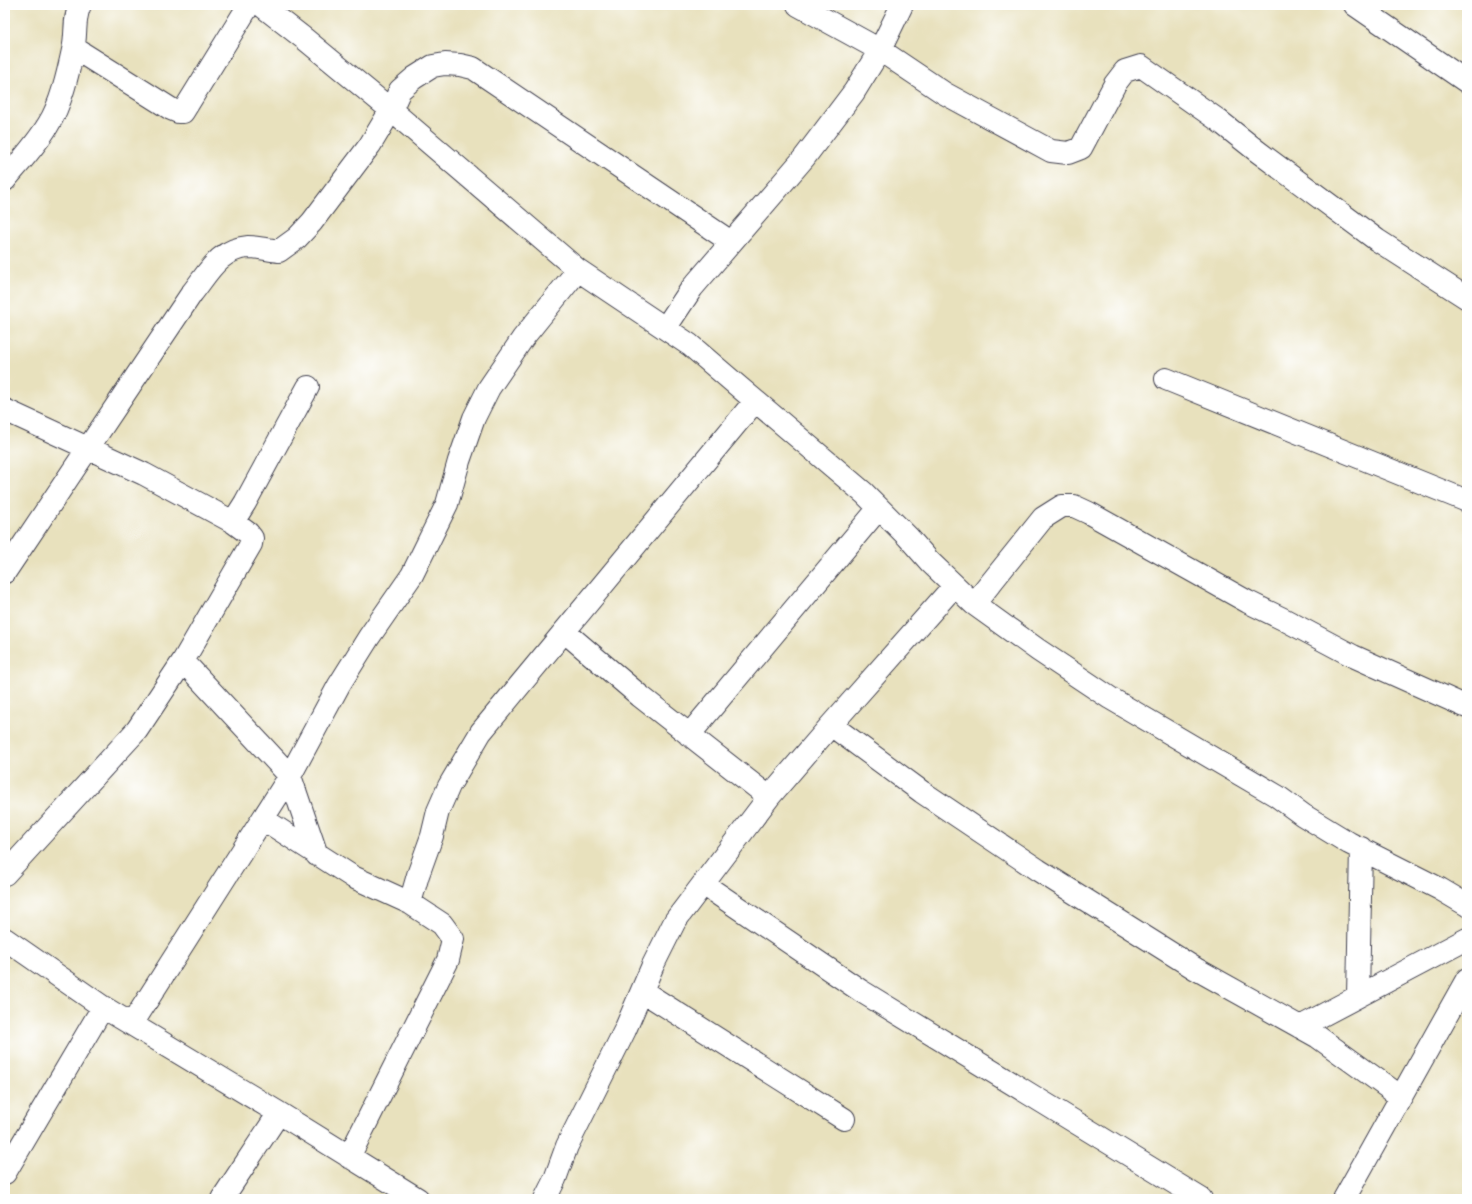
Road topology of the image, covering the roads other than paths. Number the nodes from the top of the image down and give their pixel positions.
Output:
1 (80, 5) edge
2 (249, 5) edge
3 (261, 5) edge
4 (798, 5) edge
5 (902, 5) edge
6 (1355, 5) edge
7 (74, 48) junction
8 (880, 50) junction
9 (1467, 82) edge
10 (391, 110) junction
11 (5, 180) edge
12 (731, 242) junction
13 (578, 270) junction
14 (1467, 298) edge
15 (666, 327) junction
16 (1166, 379) dead end
17 (308, 388) dead end
18 (755, 401) junction
19 (5, 410) edge
20 (88, 448) junction
21 (1467, 501) edge
22 (879, 508) junction
23 (233, 522) junction
24 (5, 572) edge
25 (954, 586) junction
26 (974, 604) junction
27 (565, 632) junction
28 (183, 660) junction
29 (1467, 707) edge
30 (831, 725) junction
31 (689, 734) junction
32 (290, 776) junction
33 (769, 797) junction
34 (263, 819) junction
35 (1361, 848) junction
36 (317, 855) junction
37 (5, 874) edge
38 (703, 884) junction
39 (410, 904) junction
40 (1467, 905) edge
41 (5, 939) edge
42 (1467, 939) edge
43 (1467, 978) edge
44 (642, 991) junction
45 (1358, 996) junction
46 (103, 1007) junction
47 (132, 1024) junction
48 (1300, 1027) junction
49 (1400, 1097) junction
50 (279, 1113) junction
51 (844, 1120) dead end
52 (349, 1157) junction
53 (5, 1173) edge
54 (390, 1192) edge
55 (222, 1199) edge
56 (418, 1199) edge
57 (546, 1199) edge
58 (1201, 1199) edge
59 (1344, 1199) edge

1 - 7 street
2 - 7 street
3 - 10 street
4 - 8 street
5 - 8 street
6 - 9 street
7 - 11 street
8 - 12 street
8 - 14 street
10 - 12 street
10 - 13 street
10 - 20 street
12 - 15 street
13 - 15 street
13 - 32 street
15 - 18 street
16 - 21 street
17 - 23 street
18 - 22 street
18 - 27 street
19 - 20 street
20 - 23 street
20 - 24 street
22 - 25 street
22 - 31 street
23 - 28 street
25 - 26 street
25 - 30 street
26 - 29 street
26 - 35 street
27 - 31 street
27 - 39 street
28 - 32 street
28 - 37 street
30 - 33 street
30 - 48 street
31 - 33 street
32 - 34 street
32 - 36 street
33 - 38 street
34 - 36 street
34 - 47 street
35 - 40 street
35 - 45 street
36 - 39 street
38 - 44 street
38 - 58 street
39 - 52 street
41 - 46 street
42 - 45 street
43 - 49 street
44 - 51 street
44 - 57 street
45 - 48 street
46 - 47 street
46 - 53 street
47 - 50 street
48 - 49 street
49 - 59 street
50 - 52 street
50 - 55 street
52 - 54 street
54 - 56 street

